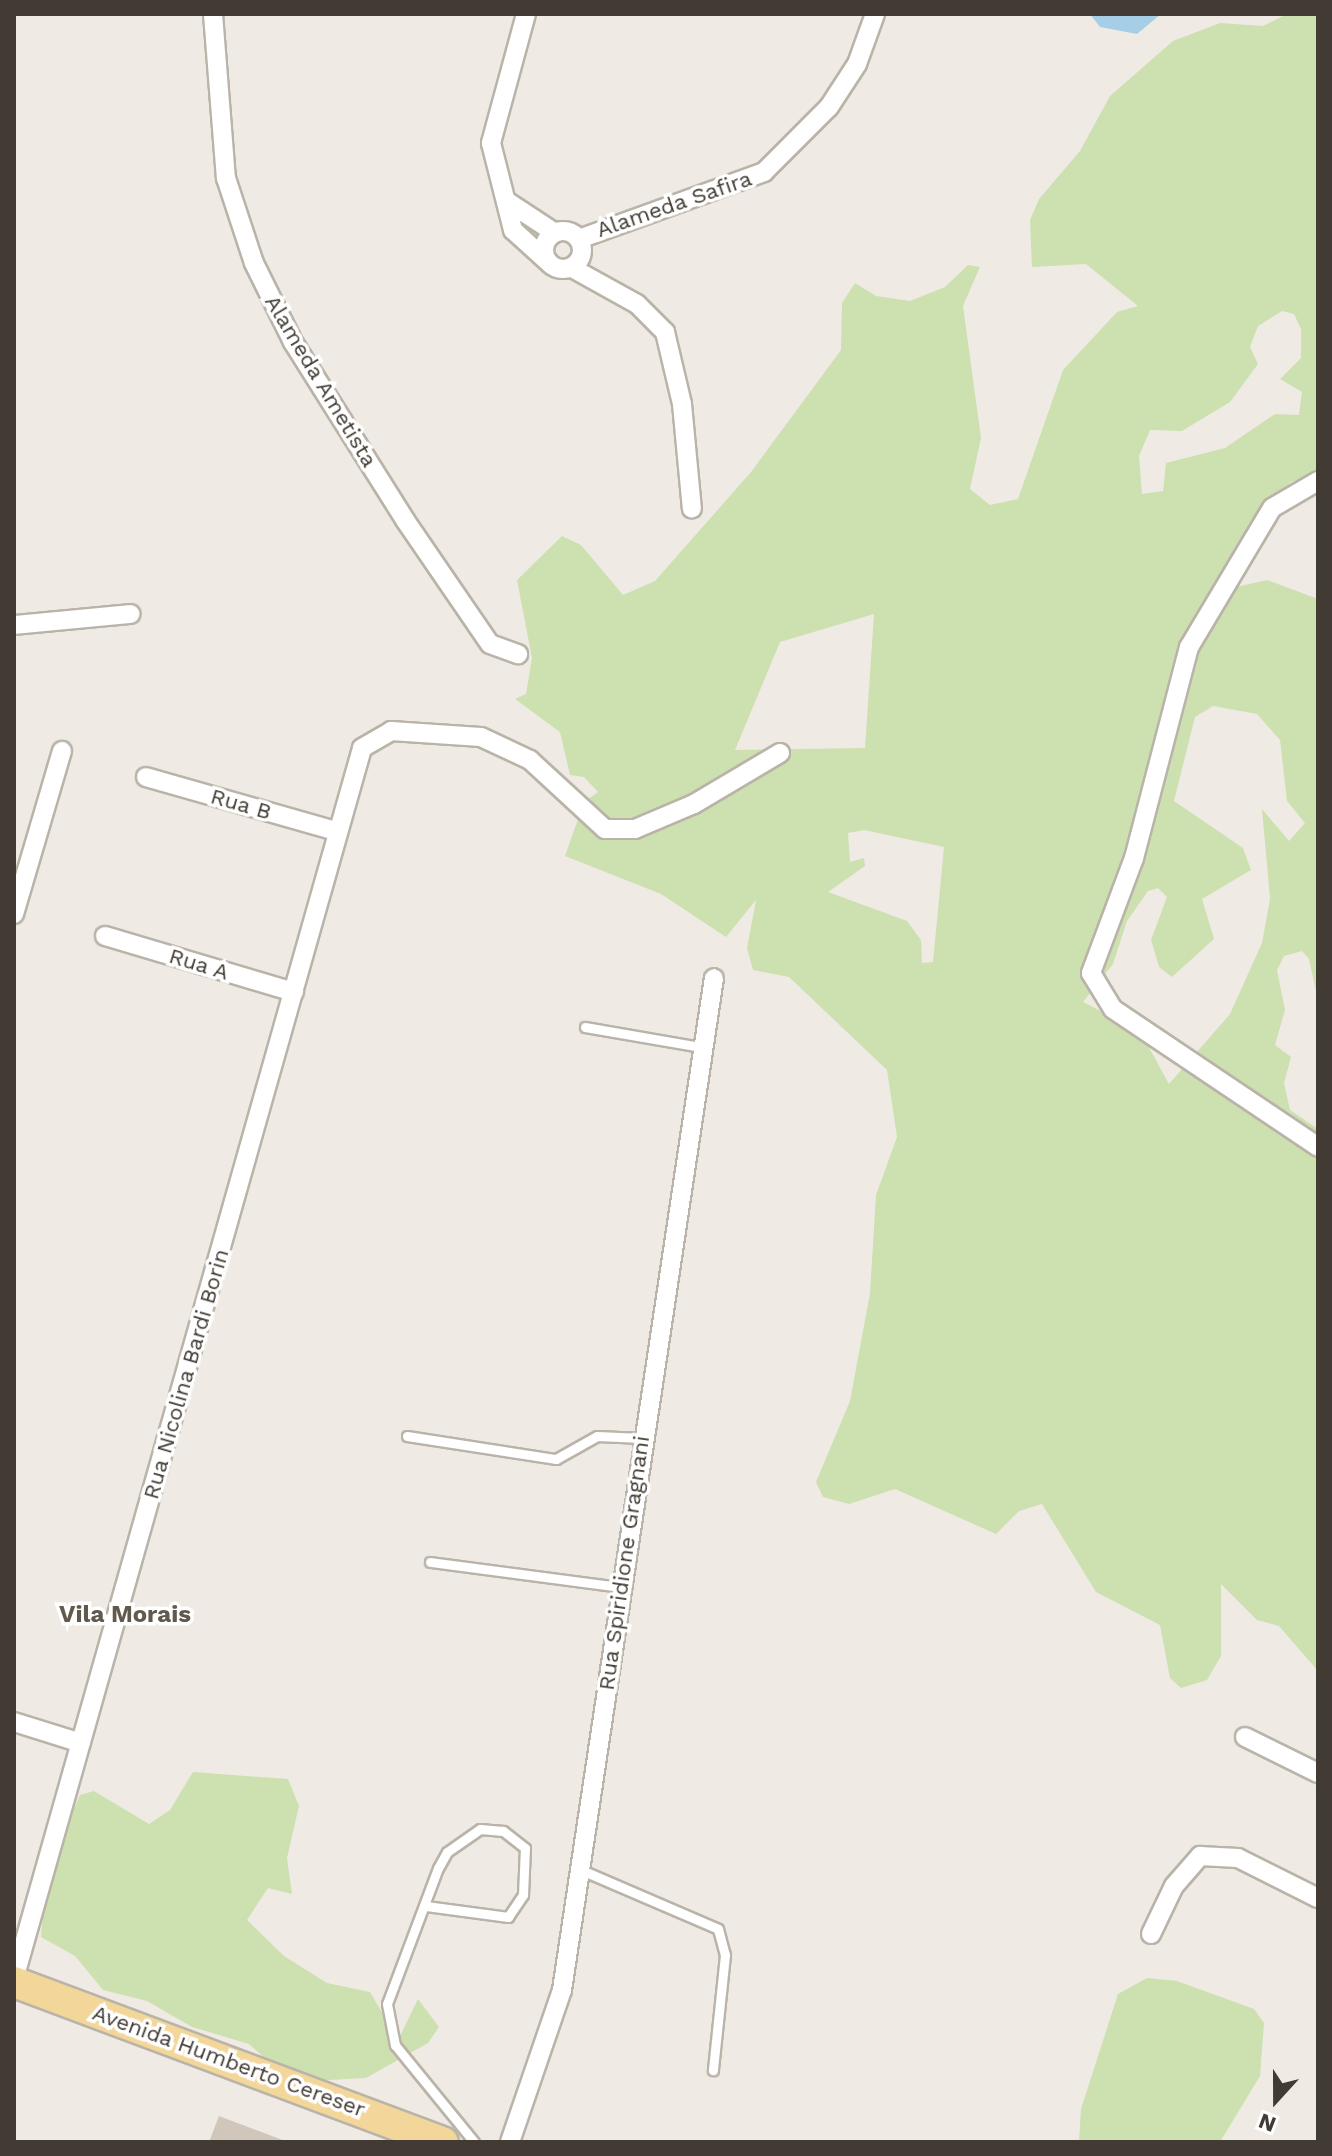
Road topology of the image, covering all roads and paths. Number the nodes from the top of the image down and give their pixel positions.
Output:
1 (213, 14) edge
2 (526, 14) edge
3 (875, 14) edge
4 (506, 200) junction
5 (555, 233) junction
6 (579, 239) junction
7 (548, 262) junction
8 (572, 268) junction
9 (1318, 481) edge
10 (692, 509) dead end
11 (130, 614) dead end
12 (14, 625) edge
13 (518, 654) dead end
14 (62, 751) dead end
15 (780, 753) dead end
16 (146, 777) dead end
17 (335, 831) junction
18 (14, 914) edge
19 (105, 936) dead end
20 (714, 978) dead end
21 (294, 992) junction
22 (585, 1027) dead end
23 (701, 1047) junction
24 (1318, 1147) edge
25 (407, 1436) dead end
26 (642, 1438) junction
27 (430, 1562) dead end
28 (620, 1587) junction
29 (14, 1722) edge
30 (1245, 1737) dead end
31 (81, 1743) junction
32 (1318, 1773) edge
33 (579, 1869) junction
34 (1318, 1898) edge
35 (426, 1906) junction
36 (1151, 1934) dead end
37 (14, 1980) edge
38 (713, 2070) dead end
39 (443, 2142) edge
40 (474, 2142) edge
41 (510, 2142) edge

1 - 13 street, Alameda Ametista
2 - 4 street
3 - 6 street, Alameda Safira
4 - 5 street
4 - 7 street
5 - 6 street
5 - 7 street
6 - 8 street
7 - 8 street
8 - 10 street
9 - 24 street
11 - 12 street
14 - 18 street
15 - 17 street, Rua Nicolina Bardi Borin
16 - 17 street, Rua B
17 - 21 street, Rua Nicolina Bardi Borin
19 - 21 street, Rua A
20 - 23 street, Rua Spiridione Gragnani
21 - 31 street, Rua Nicolina Bardi Borin
22 - 23 lane
23 - 26 street, Rua Spiridione Gragnani
25 - 26 lane
26 - 28 street, Rua Spiridione Gragnani
27 - 28 lane
28 - 33 street, Rua Spiridione Gragnani
29 - 31 street
30 - 32 street
31 - 37 street, Rua Nicolina Bardi Borin
33 - 38 lane
33 - 41 street, Rua Spiridione Gragnani
34 - 36 street
35 - 35 lane
35 - 40 lane
37 - 39 main road, Avenida Humberto Cereser

